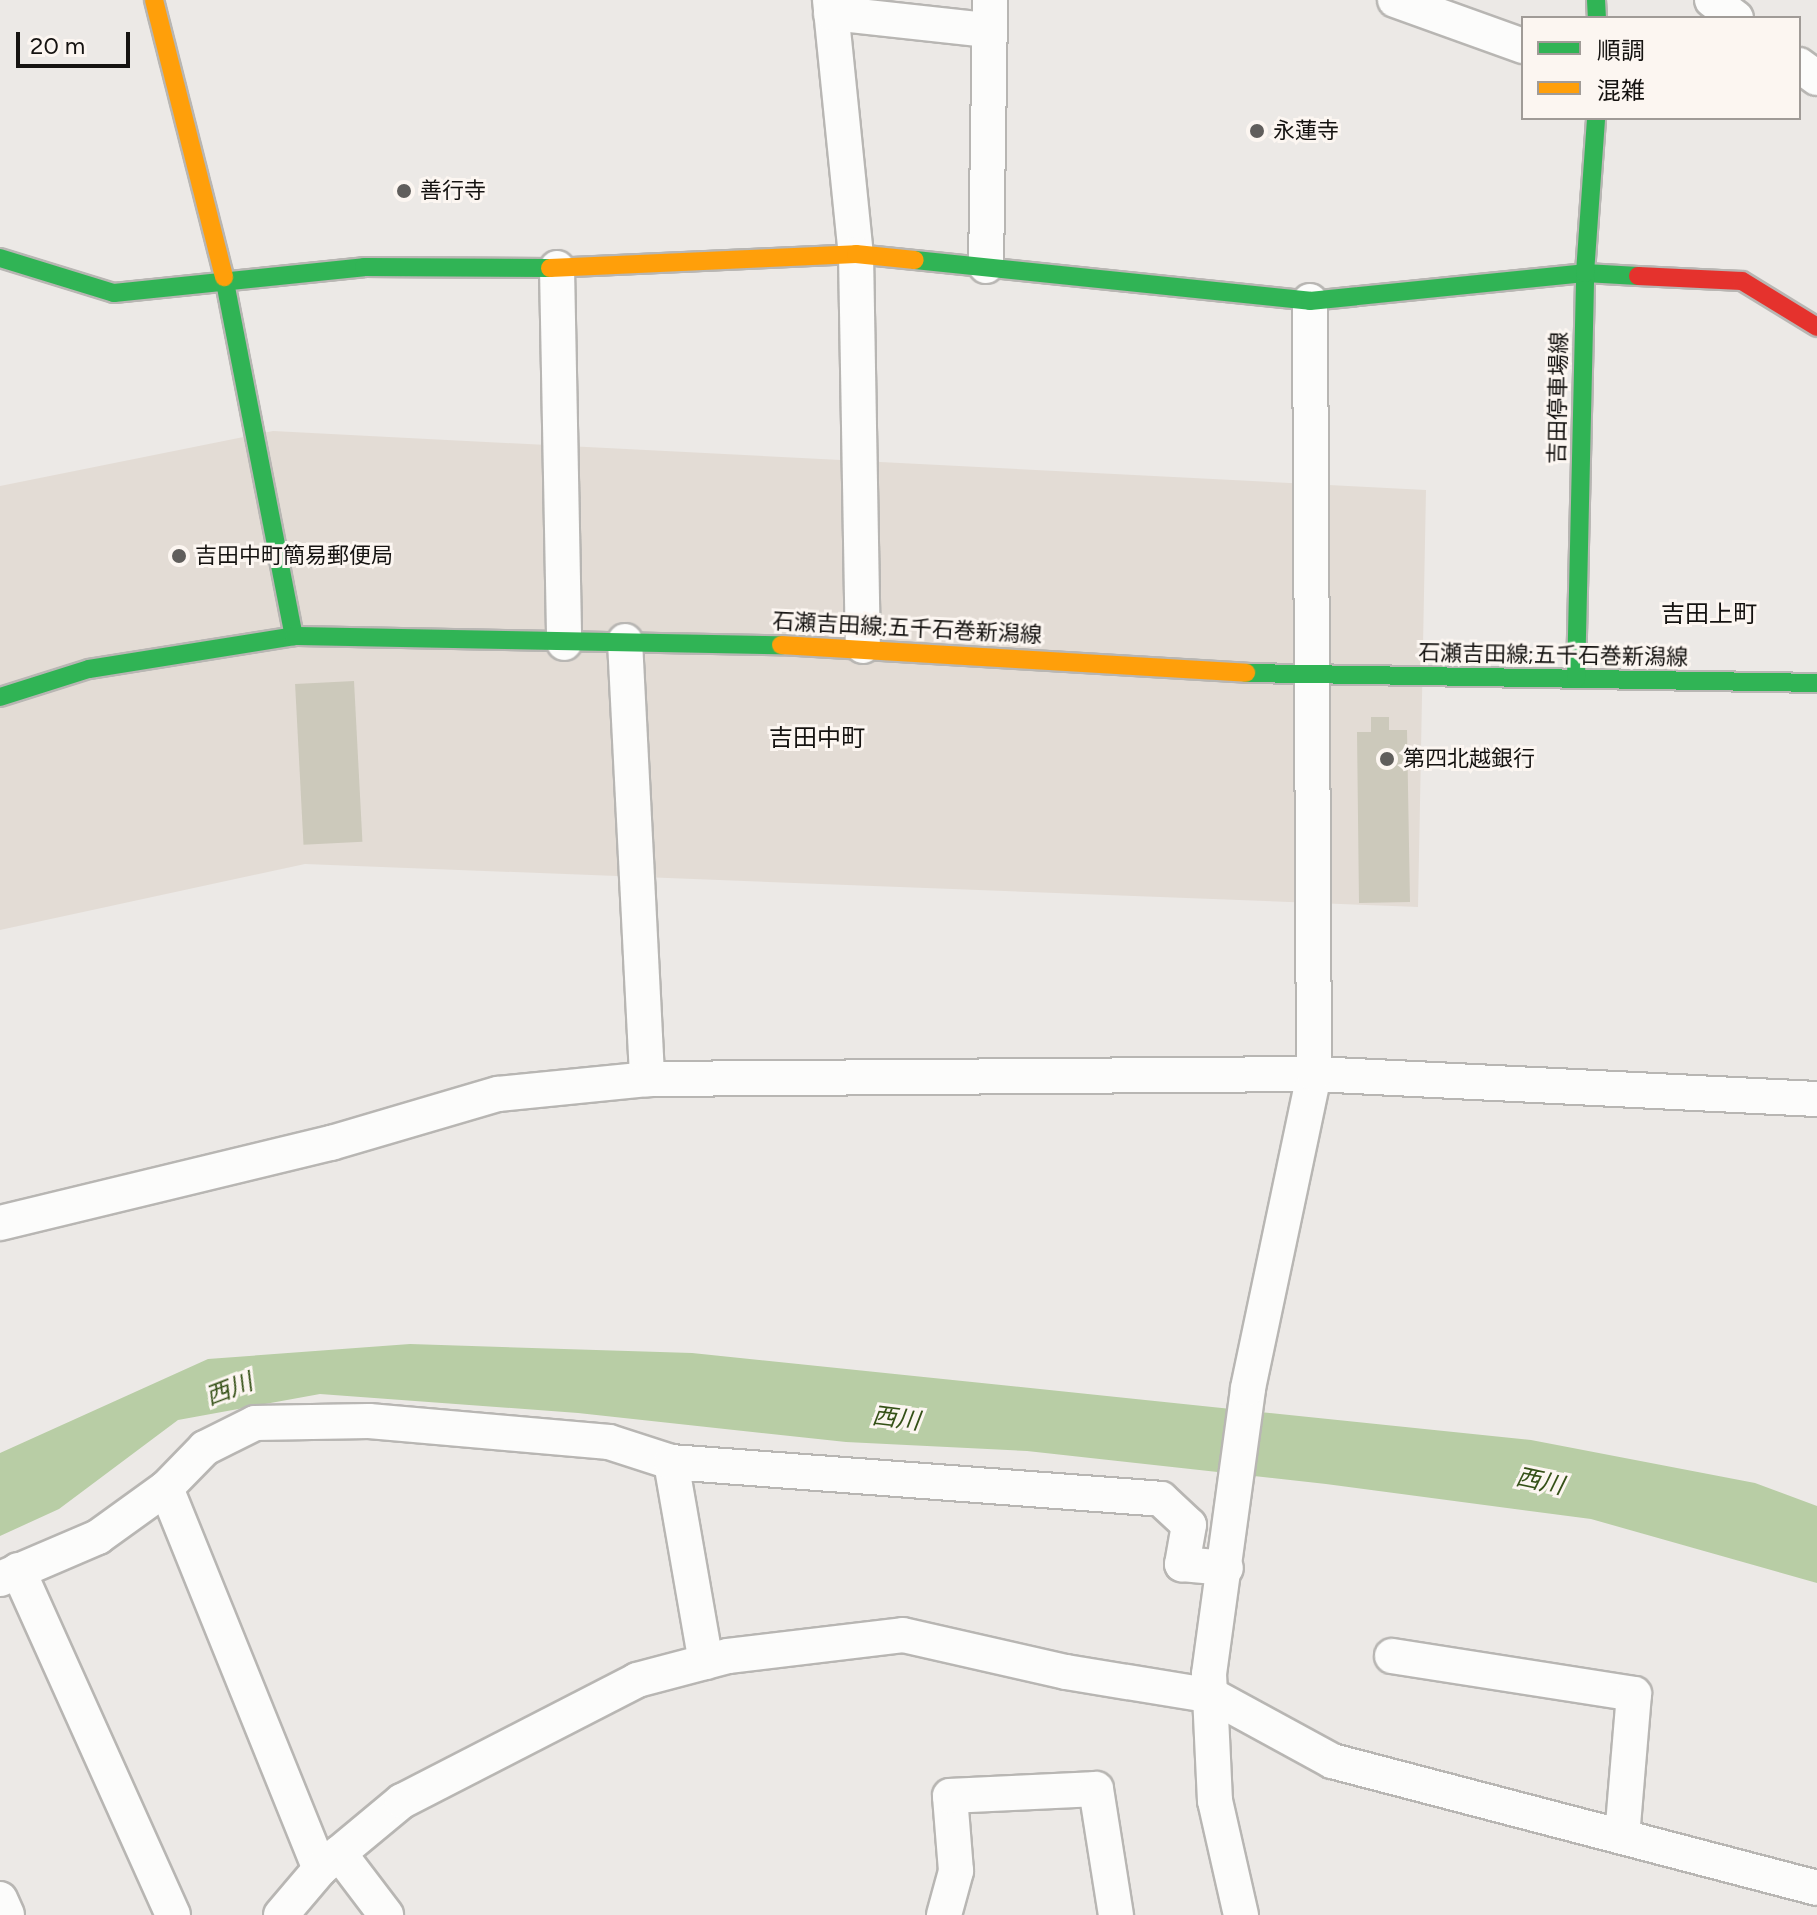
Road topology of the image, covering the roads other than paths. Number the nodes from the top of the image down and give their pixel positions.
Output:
1 (154, 0) edge
2 (1395, 0) edge
3 (1712, 0) edge
4 (830, 7) edge
5 (989, 15) edge
6 (1733, 16) edge
7 (1521, 45) edge
8 (1596, 120) edge
9 (856, 254) junction
10 (0, 258) edge
11 (986, 266) junction
12 (557, 268) junction
13 (1585, 273) junction
14 (225, 280) junction
15 (1310, 301) junction
16 (1817, 327) edge
17 (294, 636) junction
18 (625, 641) junction
19 (564, 643) junction
20 (863, 646) junction
21 (1311, 677) junction
22 (1576, 679) junction
23 (1817, 683) edge
24 (0, 697) edge
25 (1314, 1074) junction
26 (647, 1079) junction
27 (1817, 1099) edge
28 (0, 1223) edge
29 (671, 1462) junction
30 (166, 1488) junction
31 (1226, 1568) junction
32 (9, 1574) edge
33 (1392, 1656) dead end
34 (706, 1662) junction
35 (1213, 1696) junction
36 (1622, 1836) junction
37 (330, 1861) junction
38 (1817, 1888) edge
39 (0, 1899) edge
40 (7, 1915) edge
41 (173, 1915) edge
42 (281, 1915) edge
43 (386, 1915) edge
44 (944, 1915) edge
45 (1116, 1915) edge
46 (1241, 1915) edge

1 - 14 street
2 - 7 street
3 - 6 street
4 - 5 street
4 - 9 street
5 - 11 street
8 - 13 street, 吉田停車場線
9 - 11 street
9 - 12 street
9 - 20 street
10 - 14 street
11 - 15 street
12 - 14 street
12 - 19 street
13 - 15 street
13 - 16 street
13 - 22 street, 吉田停車場線
14 - 17 street
15 - 21 street
17 - 19 street, 石瀬吉田線;五千石巻新潟線
17 - 24 street, 石瀬吉田線;五千石巻新潟線
18 - 19 street, 石瀬吉田線;五千石巻新潟線
18 - 20 street, 石瀬吉田線;五千石巻新潟線
18 - 26 street
20 - 21 street, 石瀬吉田線;五千石巻新潟線
21 - 22 street, 石瀬吉田線;五千石巻新潟線
21 - 25 street
22 - 23 street, 石瀬吉田線;五千石巻新潟線
25 - 26 street
25 - 27 street
25 - 31 street
26 - 28 street
29 - 30 street
29 - 31 street
29 - 34 street
30 - 32 street
30 - 37 street
31 - 35 street
32 - 41 street
33 - 36 street
34 - 35 street
34 - 37 street
35 - 36 street
35 - 46 street
36 - 38 street
37 - 42 street
37 - 43 street
39 - 40 street
44 - 45 street

